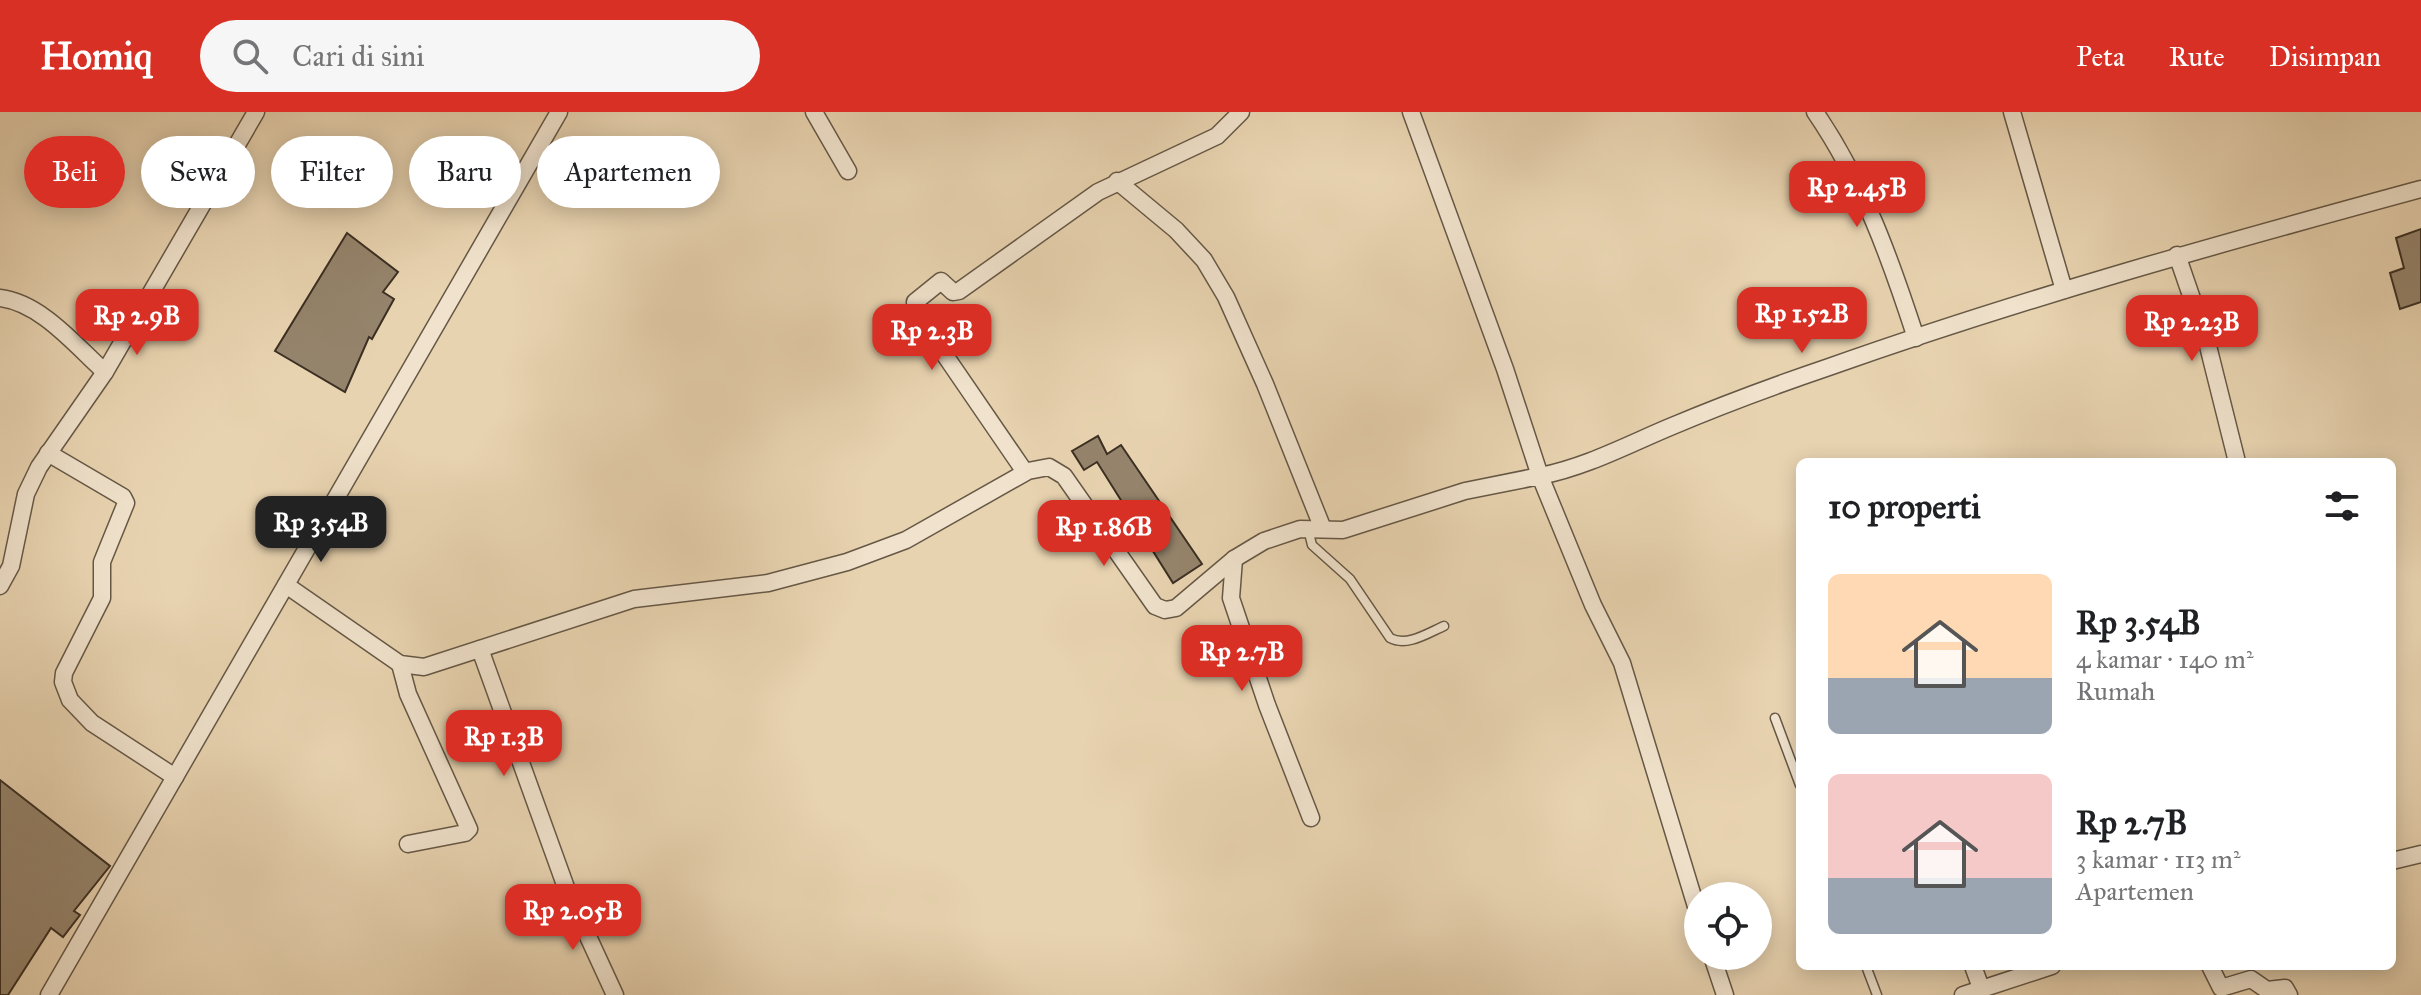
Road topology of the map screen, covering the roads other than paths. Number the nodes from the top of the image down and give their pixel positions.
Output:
1 (256, 112) edge
2 (559, 112) edge
3 (814, 112) edge
4 (1241, 112) edge
5 (1411, 112) edge
6 (1815, 112) edge
7 (2012, 112) edge
8 (848, 171) dead end
9 (1117, 181) junction
10 (2421, 189) edge
11 (2177, 255) junction
12 (2064, 290) junction
13 (0, 298) edge
14 (1916, 338) junction
15 (105, 372) junction
16 (48, 453) junction
17 (2236, 458) edge
18 (1025, 472) junction
19 (1540, 476) junction
20 (1316, 529) junction
21 (1234, 559) junction
22 (286, 585) junction
23 (0, 586) edge
24 (1444, 626) dead end
25 (480, 649) junction
26 (400, 664) junction
27 (1775, 718) dead end
28 (1796, 774) edge
29 (175, 777) junction
30 (1311, 818) dead end
31 (408, 844) dead end
32 (2421, 854) edge
33 (2396, 860) edge
34 (1689, 882) edge
35 (1717, 970) edge
36 (1868, 970) edge
37 (1974, 970) edge
38 (2039, 970) edge
39 (2212, 970) edge
40 (1981, 988) junction
41 (49, 995) edge
42 (615, 995) edge
43 (1725, 995) edge
44 (1877, 995) edge
45 (1963, 995) edge
46 (2289, 995) edge

1 - 15 street
2 - 22 street
3 - 8 street
4 - 9 street
5 - 19 street
6 - 14 street
7 - 12 street
9 - 18 street
9 - 20 street
10 - 11 street
11 - 12 street
11 - 17 street
12 - 14 street
13 - 15 street
14 - 19 street
15 - 16 street
16 - 23 street
16 - 29 street
18 - 21 street
18 - 25 street
19 - 20 street
19 - 34 street
20 - 21 street
20 - 24 lane
21 - 30 street
22 - 26 street
22 - 29 street
25 - 26 street
25 - 42 street
26 - 31 street
27 - 28 lane
29 - 41 street
32 - 33 street
35 - 43 street
36 - 44 lane
37 - 40 street
38 - 40 street
39 - 46 street
40 - 45 street

